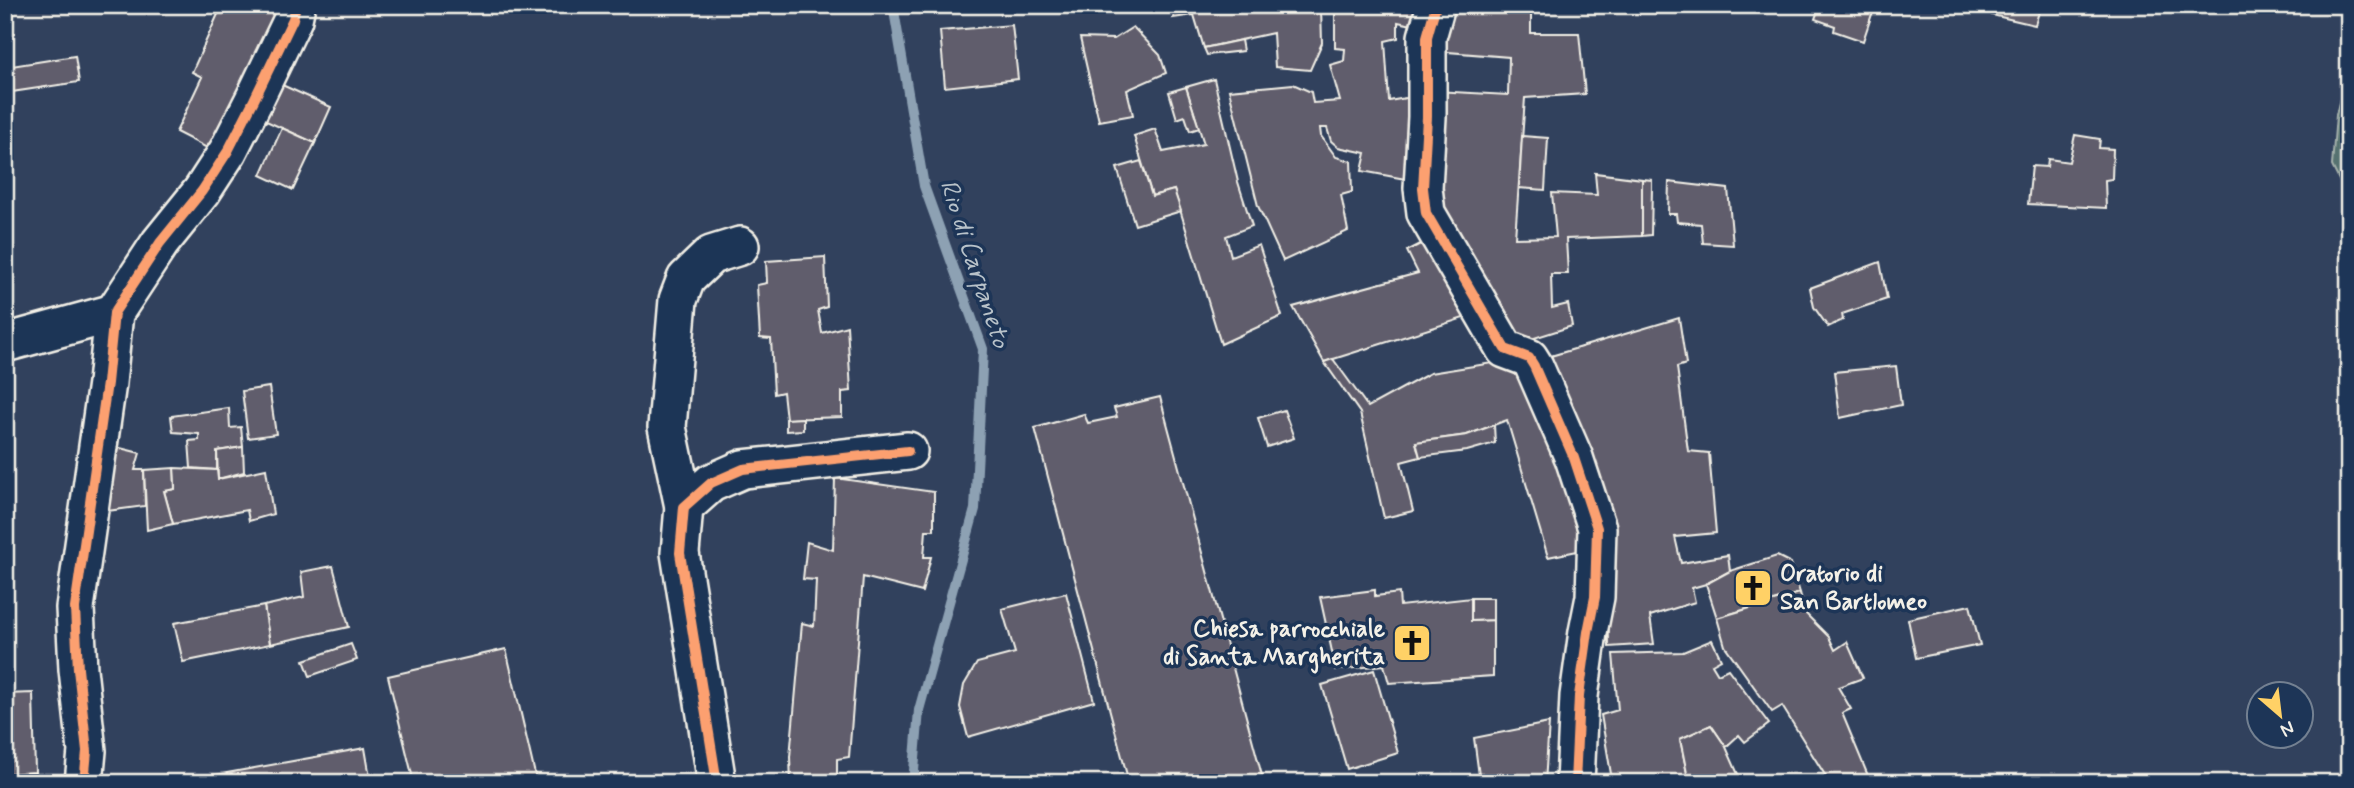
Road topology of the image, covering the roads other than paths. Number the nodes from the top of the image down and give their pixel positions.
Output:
1 (296, 5) edge
2 (1436, 5) edge
3 (740, 246) dead end
4 (114, 313) junction
5 (5, 343) edge
6 (908, 451) dead end
7 (684, 507) junction
8 (84, 783) edge
9 (718, 783) edge
10 (1575, 783) edge

1 - 4 street
2 - 10 street
3 - 7 street
4 - 5 street
4 - 8 street
6 - 7 street
7 - 9 street

